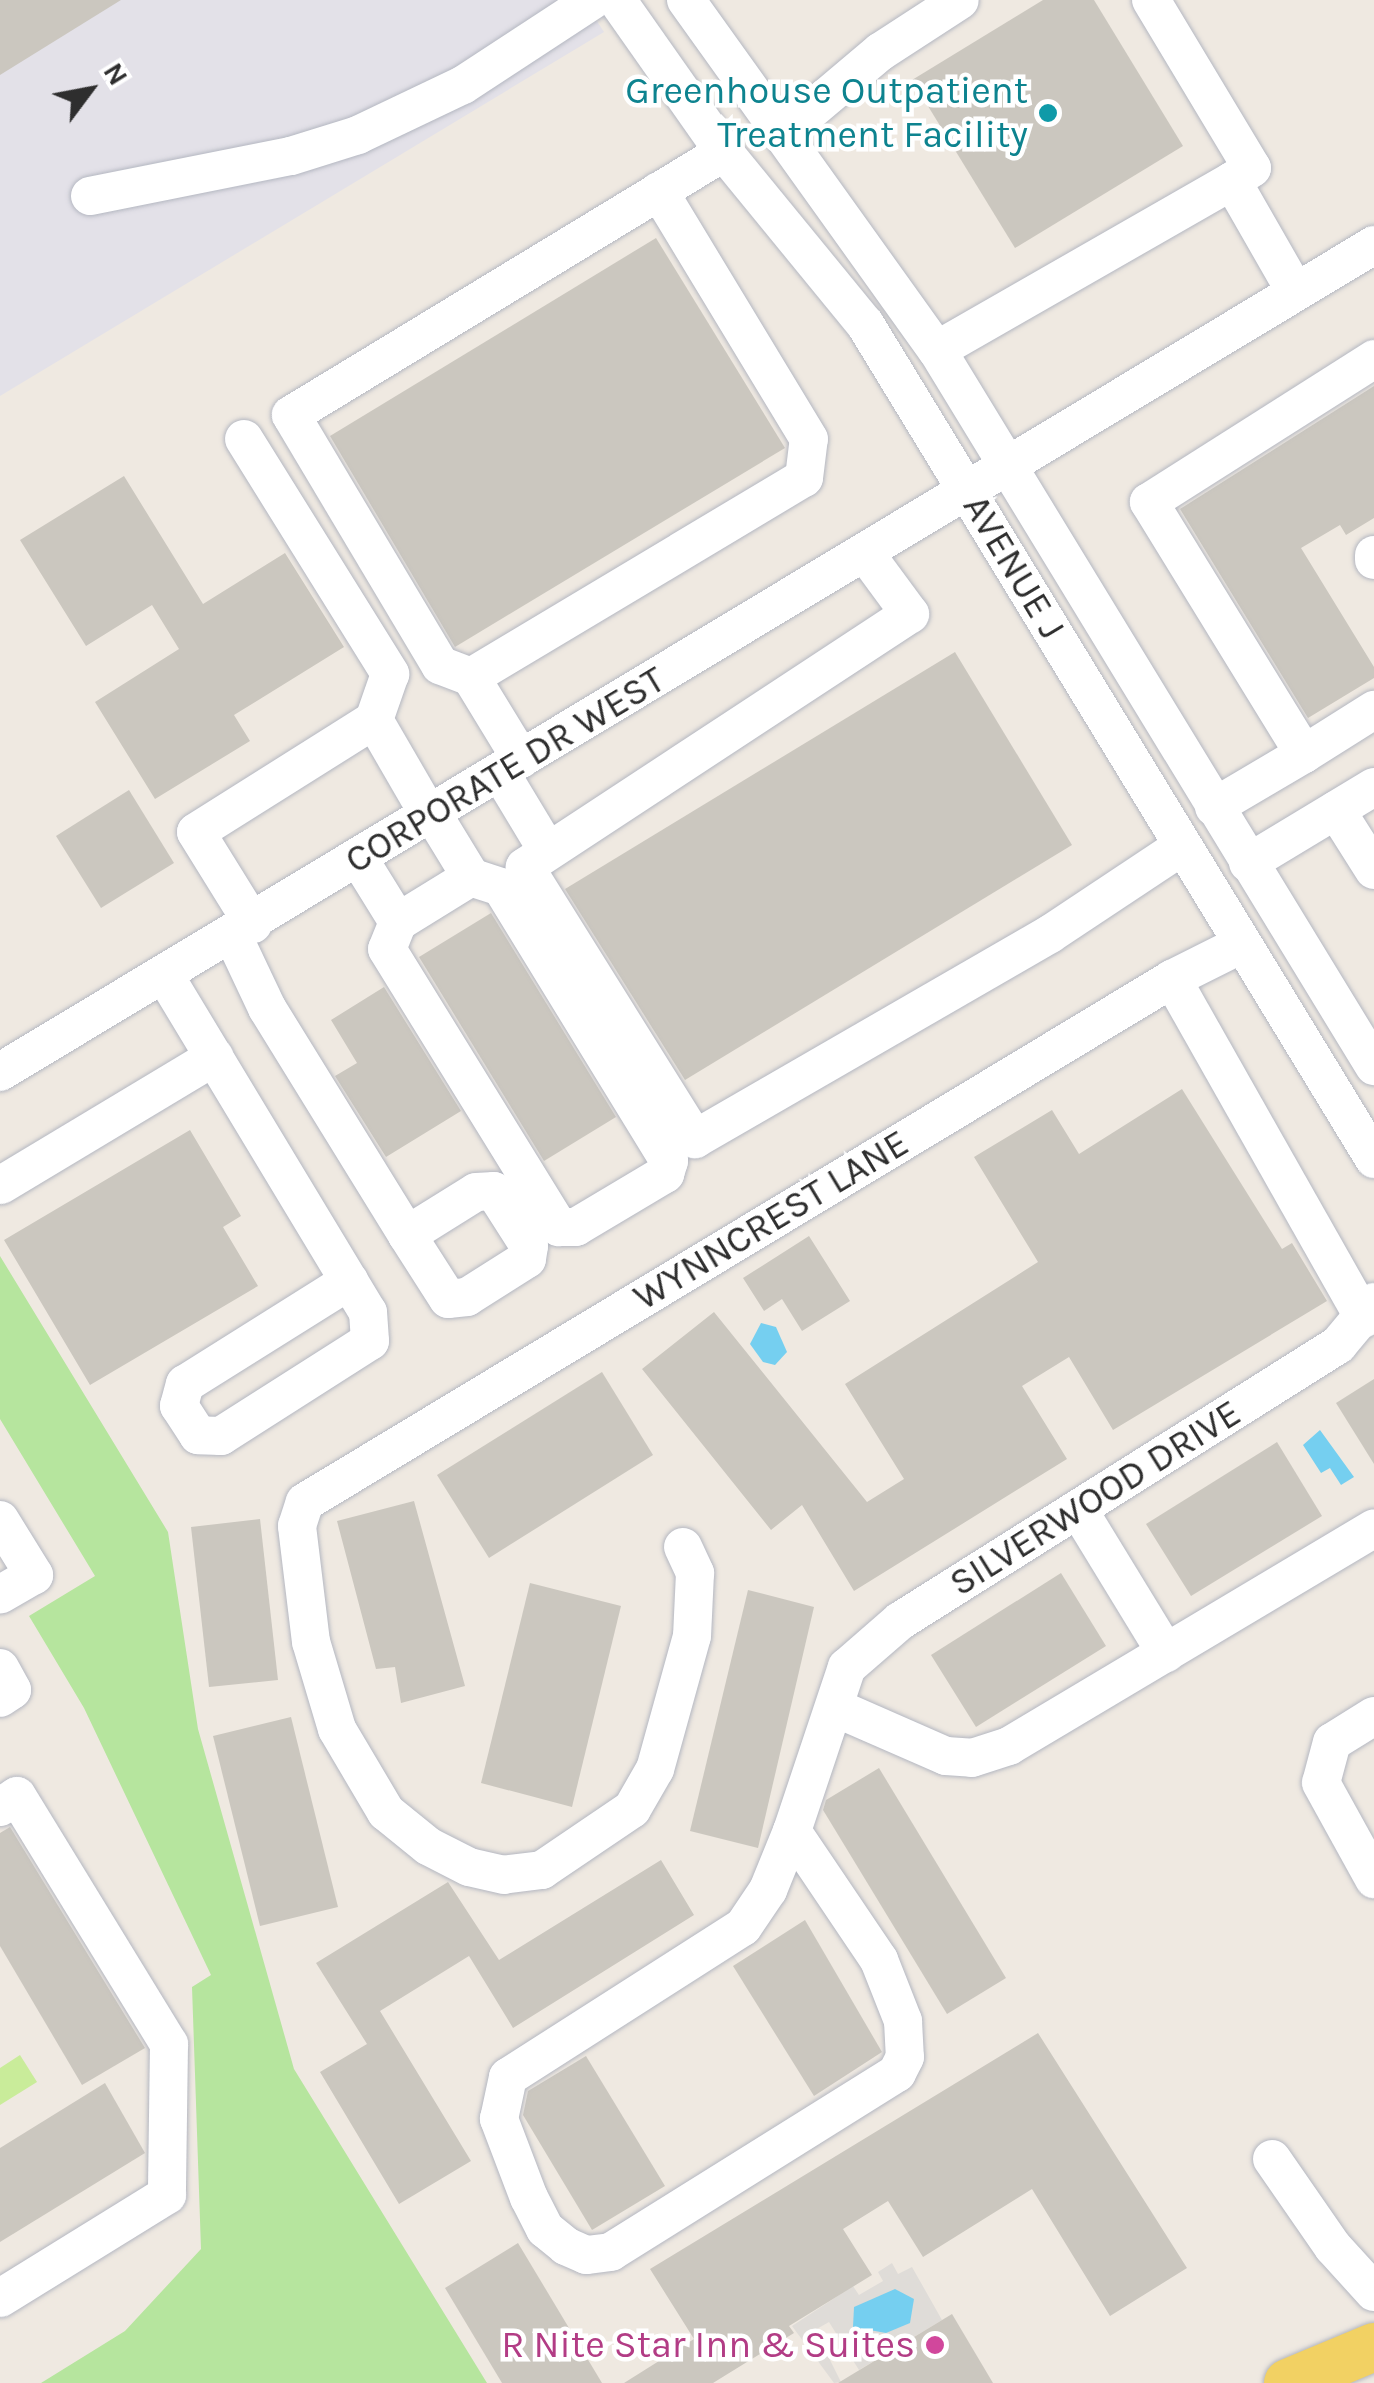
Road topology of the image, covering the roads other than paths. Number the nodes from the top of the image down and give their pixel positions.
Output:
1 (593, 0) edge
2 (673, 0) edge
3 (686, 0) edge
4 (960, 0) edge
5 (1150, 0) edge
6 (627, 12) edge
7 (784, 133) junction
8 (724, 152) junction
9 (1232, 181) junction
10 (659, 191) junction
11 (90, 196) dead end
12 (1374, 244) edge
13 (1295, 291) junction
14 (937, 350) junction
15 (1374, 359) edge
16 (244, 439) dead end
17 (1006, 462) junction
18 (967, 488) junction
19 (865, 552) junction
20 (472, 677) junction
21 (1374, 710) edge
22 (374, 720) junction
23 (1304, 754) junction
24 (511, 766) junction
25 (1374, 787) edge
26 (1214, 806) junction
27 (1336, 810) junction
28 (431, 814) junction
29 (1182, 848) junction
30 (547, 850) junction
31 (359, 859) junction
32 (1248, 862) junction
33 (1374, 870) edge
34 (470, 877) junction
35 (398, 922) junction
36 (243, 930) junction
37 (1240, 945) junction
38 (165, 976) junction
39 (1172, 979) junction
40 (214, 1057) junction
41 (1374, 1066) edge
42 (0, 1072) edge
43 (1374, 1160) edge
44 (1, 1185) edge
45 (407, 1235) dead end
46 (350, 1282) junction
47 (1369, 1311) edge
48 (1078, 1508) junction
49 (0, 1520) edge
50 (1374, 1528) edge
51 (683, 1547) dead end
52 (0, 1594) edge
53 (1166, 1653) junction
54 (0, 1668) edge
55 (0, 1698) edge
56 (836, 1708) junction
57 (1374, 1716) edge
58 (0, 1806) edge
59 (792, 1831) junction
60 (1374, 1879) edge
61 (1272, 2158) dead end
62 (1374, 2292) edge
63 (0, 2298) edge
64 (1374, 2347) edge
65 (1288, 2383) edge

1 - 11 street
2 - 6 street
3 - 7 street, AVENUE J
4 - 7 street
5 - 9 street
6 - 8 street, AVENUE J
7 - 14 street, AVENUE J
8 - 10 street
8 - 18 street, AVENUE J
9 - 13 street
9 - 14 street
10 - 20 street
10 - 20 street
12 - 13 street, CORPORATE DR WEST
13 - 17 street, CORPORATE DR WEST
14 - 17 street, AVENUE J
15 - 23 street
16 - 22 street
17 - 18 street, CORPORATE DR WEST
17 - 26 street, AVENUE J
18 - 19 street, CORPORATE DR WEST
18 - 29 street, AVENUE J
19 - 24 street, CORPORATE DR WEST
19 - 30 street
20 - 24 street
21 - 23 street
22 - 28 street
22 - 36 street
23 - 26 street
24 - 28 street, CORPORATE DR WEST
24 - 30 street
25 - 27 street
26 - 32 street, AVENUE J
27 - 32 street
27 - 33 street
28 - 31 street, CORPORATE DR WEST
28 - 34 street
29 - 30 street
29 - 37 street, AVENUE J
31 - 35 street
31 - 36 street, CORPORATE DR WEST
32 - 41 street, AVENUE J
34 - 35 street
34 - 35 street
36 - 38 street, CORPORATE DR WEST
36 - 45 street
37 - 39 street, WYNNCREST LANE
37 - 43 street, AVENUE J
38 - 40 street
38 - 42 street, CORPORATE DR WEST
39 - 47 street
39 - 51 street, WYNNCREST LANE
40 - 44 street
40 - 46 street
46 - 46 street
47 - 48 street, SILVERWOOD DRIVE
48 - 53 street
48 - 56 street, SILVERWOOD DRIVE
49 - 52 street
50 - 53 street
53 - 56 street
54 - 55 street
56 - 59 street, SILVERWOOD DRIVE
57 - 60 street
58 - 63 street
59 - 59 street, SILVERWOOD DRIVE
61 - 62 street
64 - 65 main road

